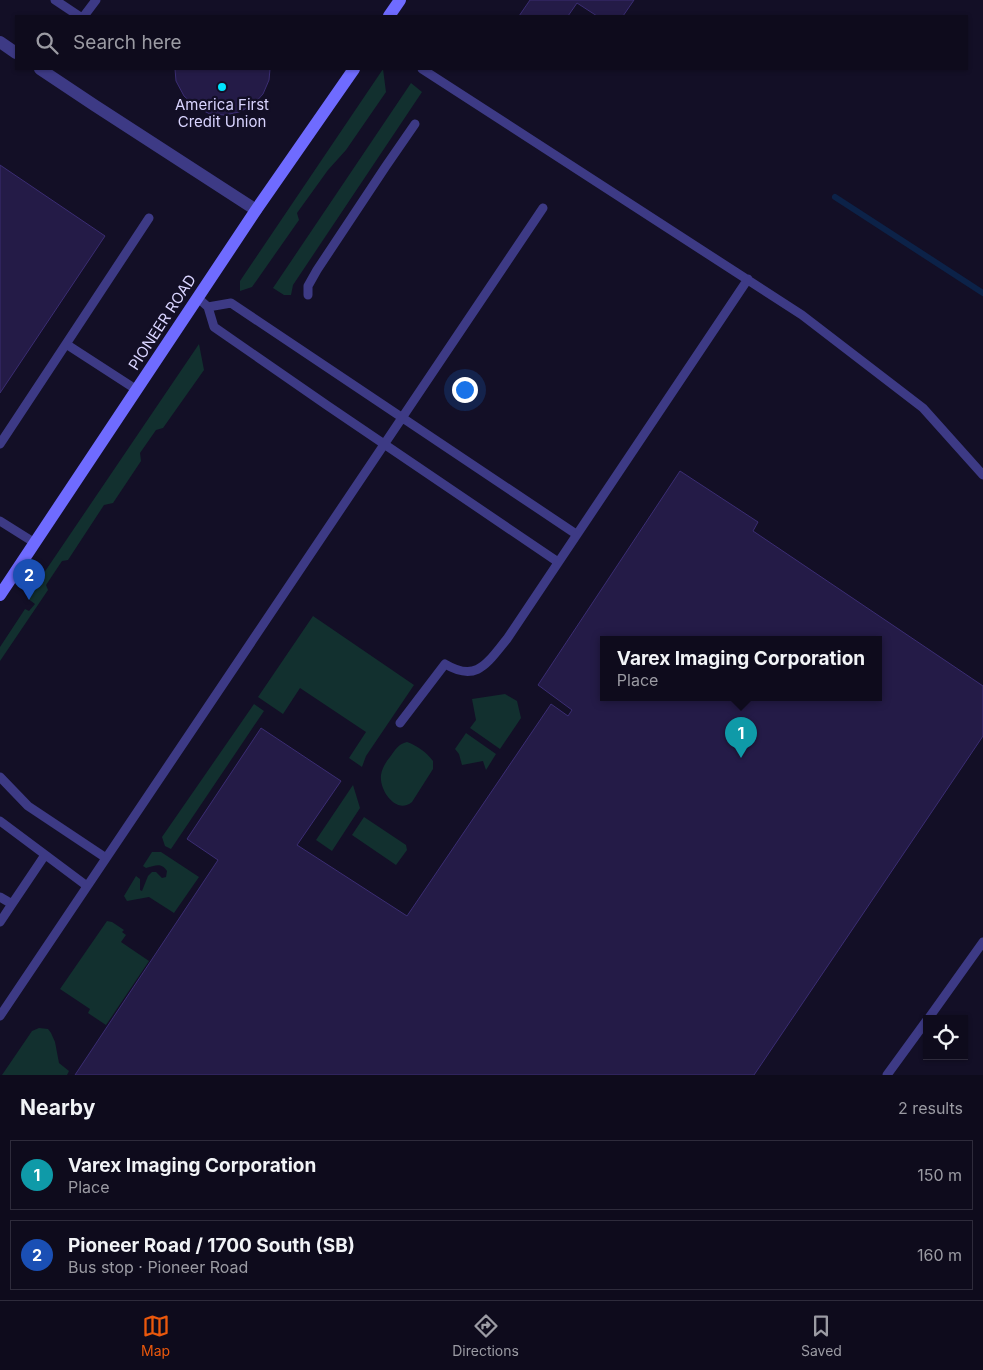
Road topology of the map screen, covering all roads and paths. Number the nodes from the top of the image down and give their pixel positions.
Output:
1 (55, 0) edge
2 (96, 0) edge
3 (400, 0) edge
4 (78, 15) edge
5 (85, 15) edge
6 (390, 15) edge
7 (0, 42) edge
8 (15, 52) edge
9 (45, 70) edge
10 (353, 70) edge
11 (424, 70) edge
12 (415, 124) dead end
13 (543, 208) dead end
14 (256, 210) junction
15 (149, 218) dead end
16 (748, 279) junction
17 (308, 295) dead end
18 (198, 298) junction
19 (208, 307) junction
20 (66, 344) junction
21 (137, 390) junction
22 (402, 418) junction
23 (0, 444) edge
24 (384, 444) junction
25 (983, 475) edge
26 (0, 521) edge
27 (576, 534) junction
28 (35, 543) junction
29 (558, 562) junction
30 (0, 595) edge
31 (400, 723) dead end
32 (0, 777) edge
33 (0, 821) edge
34 (45, 855) junction
35 (106, 858) junction
36 (87, 886) junction
37 (0, 897) edge
38 (12, 904) junction
39 (0, 922) edge
40 (983, 942) edge
41 (930, 1015) edge
42 (0, 1016) edge
43 (923, 1025) edge
44 (887, 1075) edge

1 - 4 lane
2 - 5 lane
3 - 6 main road
7 - 8 street
9 - 14 street
10 - 14 main road, PIONEER ROAD
11 - 16 lane
12 - 17 lane
13 - 22 lane
14 - 18 main road, PIONEER ROAD
15 - 20 lane
16 - 25 lane
16 - 27 lane
18 - 19 lane
18 - 21 main road, PIONEER ROAD
19 - 22 lane
19 - 24 lane
20 - 21 lane
20 - 23 lane
21 - 28 main road, PIONEER ROAD
22 - 24 lane
22 - 27 lane
24 - 29 lane
24 - 35 lane
26 - 28 lane
27 - 29 lane
28 - 30 main road, PIONEER ROAD
29 - 31 lane
32 - 35 lane
33 - 34 lane
34 - 36 lane
34 - 38 lane
35 - 36 lane
36 - 42 lane
37 - 38 lane
38 - 39 lane
40 - 41 lane
43 - 44 lane

